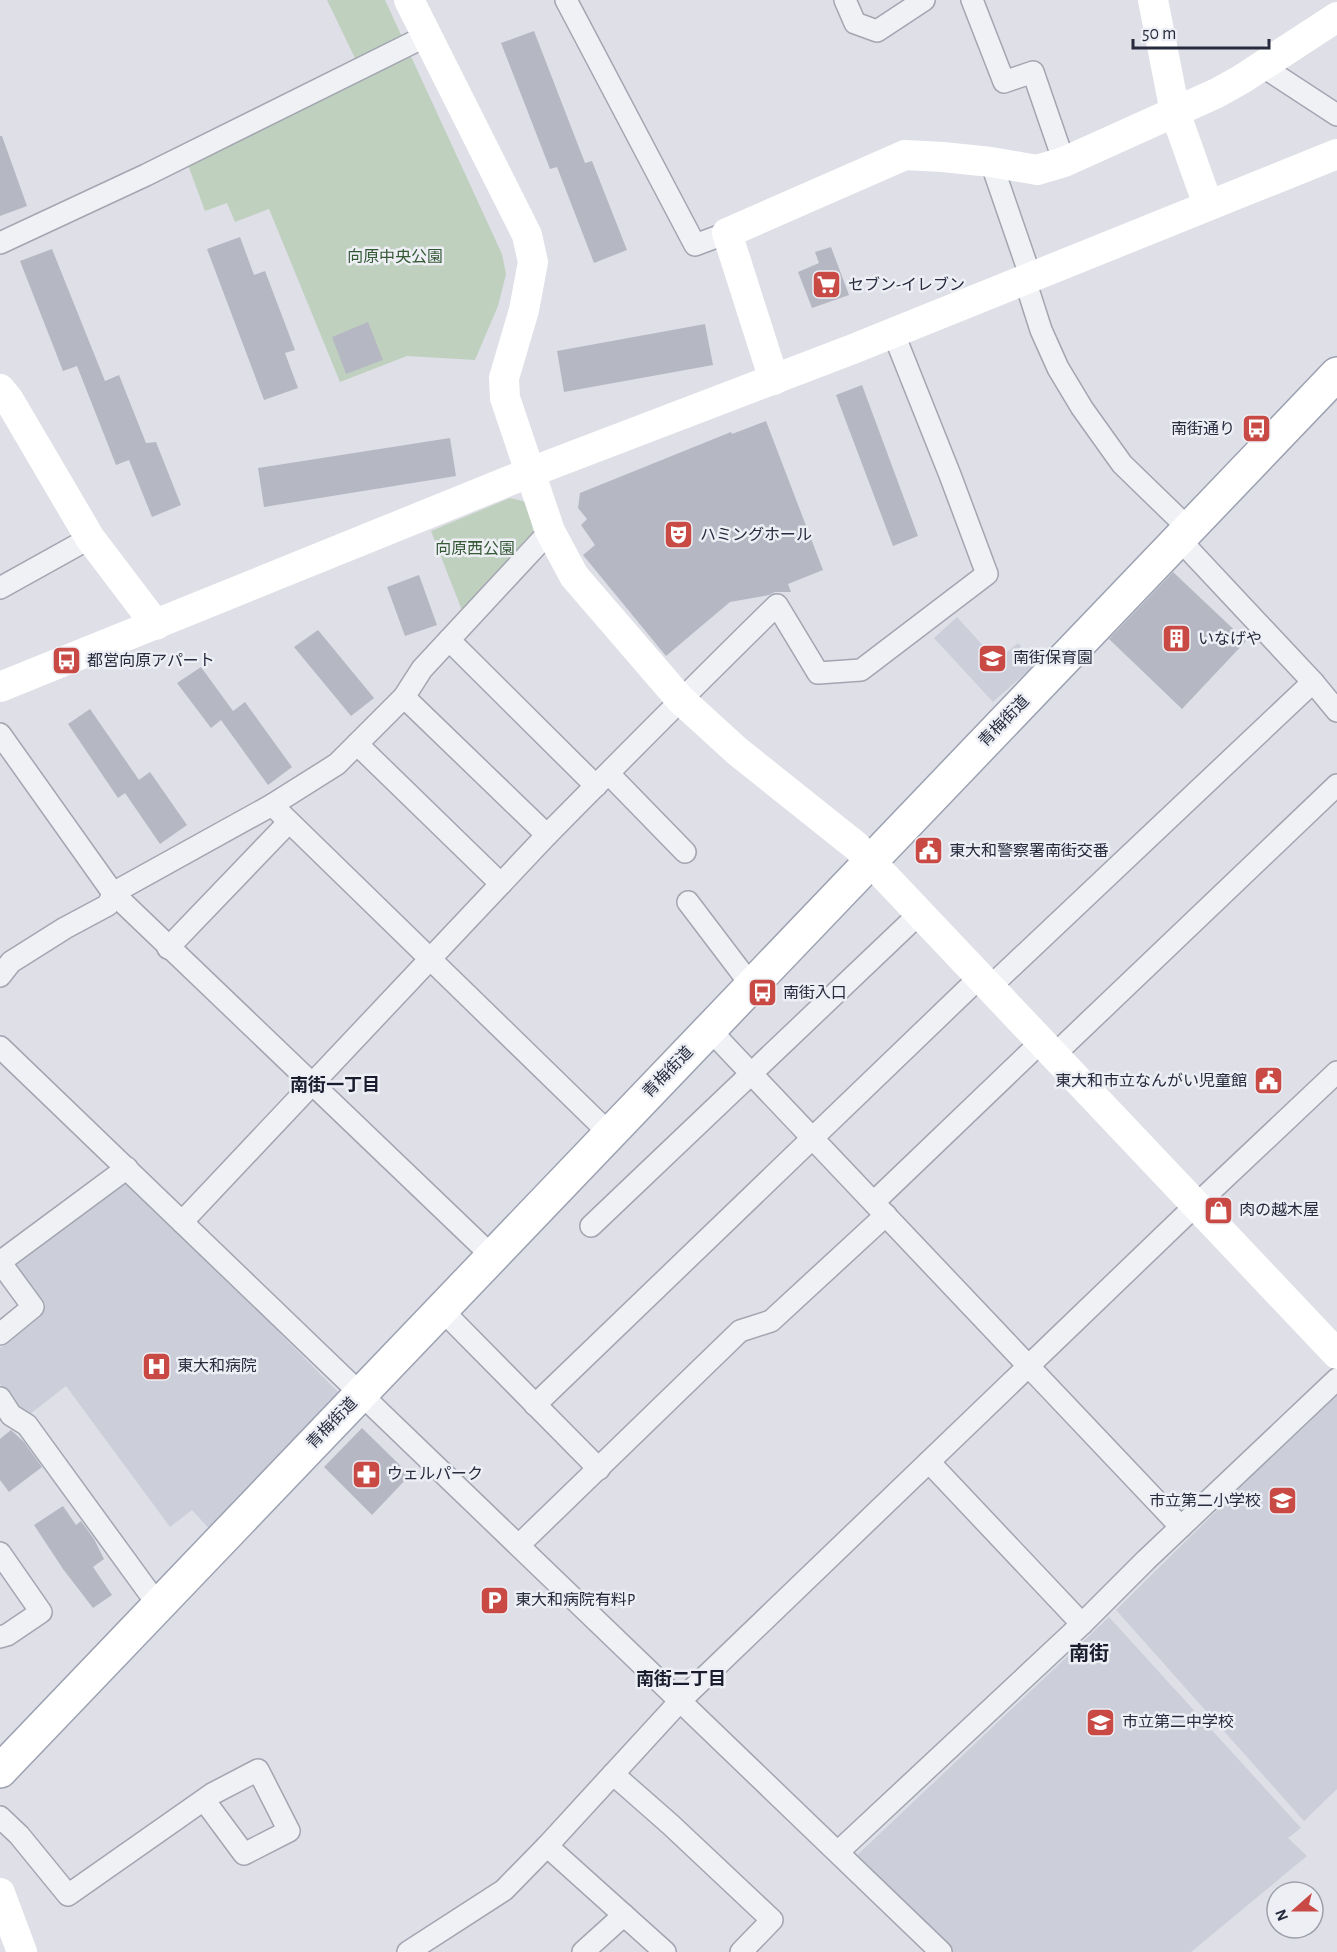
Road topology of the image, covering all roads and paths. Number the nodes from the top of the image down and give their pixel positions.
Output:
1 (409, 0) edge
2 (566, 0) edge
3 (845, 0) edge
4 (924, 0) edge
5 (972, 0) edge
6 (1153, 0) edge
7 (1337, 17) edge
8 (426, 36) junction
9 (1262, 66) junction
10 (1175, 112) junction
11 (1337, 115) edge
12 (1337, 154) edge
13 (991, 162) junction
14 (1065, 162) junction
15 (1208, 205) junction
16 (727, 233) junction
17 (0, 243) edge
18 (1028, 279) junction
19 (893, 332) junction
20 (1337, 374) edge
21 (774, 380) junction
22 (0, 389) edge
23 (531, 472) junction
24 (550, 531) junction
25 (1184, 534) junction
26 (90, 538) junction
27 (0, 588) edge
28 (156, 625) junction
29 (449, 640) junction
30 (1313, 682) junction
31 (0, 687) edge
32 (404, 697) junction
33 (680, 699) junction
34 (1337, 711) edge
35 (0, 735) edge
36 (357, 744) junction
37 (602, 780) junction
38 (1337, 785) edge
39 (272, 805) junction
40 (289, 822) junction
41 (547, 835) junction
42 (685, 852) dead end
43 (870, 861) junction
44 (501, 884) junction
45 (113, 893) junction
46 (688, 902) dead end
47 (920, 913) junction
48 (168, 948) junction
49 (430, 959) junction
50 (0, 976) edge
51 (985, 982) junction
52 (751, 986) junction
53 (709, 1029) junction
54 (0, 1047) edge
55 (1048, 1048) junction
56 (1337, 1072) edge
57 (751, 1073) junction
58 (311, 1085) junction
59 (609, 1133) junction
60 (813, 1138) junction
61 (127, 1168) junction
62 (1196, 1205) junction
63 (880, 1208) junction
64 (182, 1222) junction
65 (591, 1226) dead end
66 (492, 1256) junction
67 (0, 1262) edge
68 (441, 1309) junction
69 (0, 1334) edge
70 (1337, 1354) edge
71 (1029, 1366) junction
72 (1337, 1379) edge
73 (361, 1393) junction
74 (536, 1404) junction
75 (4, 1412) edge
76 (929, 1462) junction
77 (599, 1469) junction
78 (1181, 1527) junction
79 (519, 1545) junction
80 (0, 1553) edge
81 (158, 1605) junction
82 (1082, 1624) junction
83 (0, 1637) edge
84 (681, 1700) junction
85 (0, 1771) edge
86 (613, 1774) junction
87 (204, 1800) dead end
88 (0, 1817) edge
89 (547, 1846) junction
90 (838, 1851) junction
91 (0, 1893) edge
92 (624, 1915) junction
93 (22, 1952) edge
94 (408, 1952) edge
95 (583, 1952) edge
96 (665, 1952) edge
97 (741, 1952) edge
98 (941, 1952) edge

1 - 8 street
2 - 16 street
3 - 4 street
5 - 14 street
6 - 10 street
7 - 9 street
8 - 17 street
8 - 23 street
9 - 10 street
9 - 11 street
10 - 14 street
10 - 15 street
12 - 15 street
13 - 14 street
13 - 16 street
13 - 18 street
15 - 18 street
16 - 21 street
18 - 19 street
18 - 25 street
19 - 21 street
19 - 33 street
20 - 25 main road, 青梅街道
21 - 23 street
22 - 26 street
23 - 24 street
23 - 28 street
24 - 29 street
24 - 33 street
25 - 30 street
25 - 43 main road, 青梅街道
26 - 27 street
26 - 28 street
28 - 31 street
29 - 32 street
29 - 37 street
30 - 34 street
30 - 51 street
32 - 36 street
32 - 41 street
33 - 37 street
33 - 43 street
35 - 45 street
36 - 39 street
36 - 44 street
37 - 41 street
37 - 42 street
38 - 55 street
39 - 40 street
39 - 45 street
40 - 48 street
40 - 49 street
41 - 44 street
43 - 47 street
43 - 52 main road, 青梅街道
44 - 49 street
45 - 48 street
45 - 50 street
46 - 52 street
47 - 51 street
47 - 57 street
48 - 58 street
49 - 58 street
49 - 59 street
51 - 55 street
51 - 60 street
52 - 53 main road, 青梅街道
53 - 57 street
53 - 59 main road, 青梅街道
54 - 61 street
55 - 62 street
55 - 63 street
56 - 62 street
57 - 60 street
57 - 65 street
58 - 64 street
58 - 66 street
59 - 66 main road, 青梅街道
60 - 63 street
60 - 74 street
61 - 64 street
61 - 67 street
62 - 70 street
62 - 71 street
63 - 71 street
63 - 77 street
64 - 73 street
66 - 68 main road, 青梅街道
67 - 69 street
68 - 73 main road, 青梅街道
68 - 74 street
71 - 76 street
71 - 78 street
72 - 78 street
73 - 79 street
73 - 81 main road, 青梅街道
74 - 77 street
75 - 81 street
76 - 82 street
76 - 84 street
77 - 79 street
78 - 82 street
79 - 84 street
80 - 83 street
81 - 85 main road, 青梅街道
82 - 90 street
84 - 86 street
84 - 90 street
86 - 89 street
86 - 97 street
87 - 88 street
89 - 92 street
89 - 94 street
90 - 98 street
91 - 93 street
92 - 95 street
92 - 96 street

